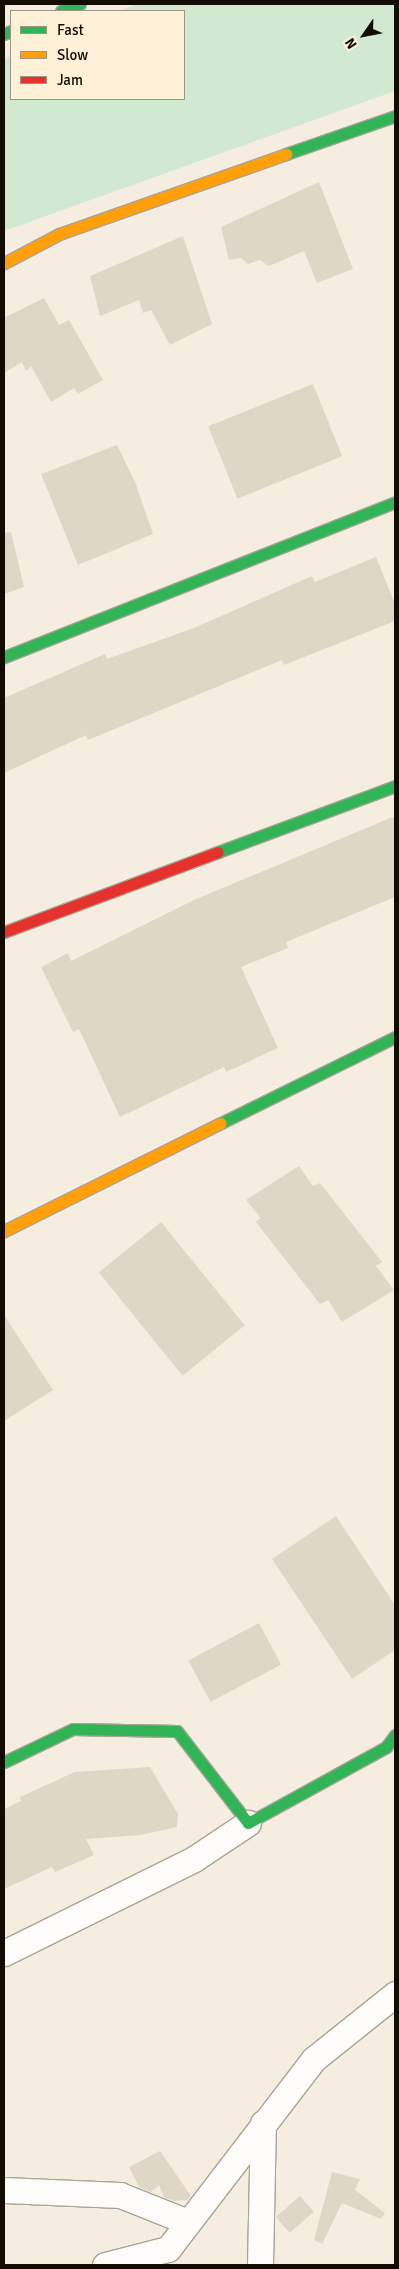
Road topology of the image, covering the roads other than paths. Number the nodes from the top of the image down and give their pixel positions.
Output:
1 (80, 4) edge
2 (64, 10) edge
3 (395, 116) edge
4 (4, 263) edge
5 (395, 502) edge
6 (4, 657) edge
7 (395, 786) edge
8 (4, 932) edge
9 (395, 1037) edge
10 (4, 1231) edge
11 (395, 1735) edge
12 (4, 1762) edge
13 (248, 1824) junction
14 (4, 1953) edge
15 (395, 1994) edge
16 (263, 2123) junction
17 (4, 2190) edge
18 (188, 2222) junction
19 (105, 2265) edge
20 (260, 2265) edge

1 - 2 street
3 - 4 street
5 - 6 street
7 - 8 street
9 - 10 street
11 - 13 street
12 - 13 street
13 - 14 street
15 - 16 street
16 - 18 street
16 - 20 street
17 - 18 street
18 - 19 street

